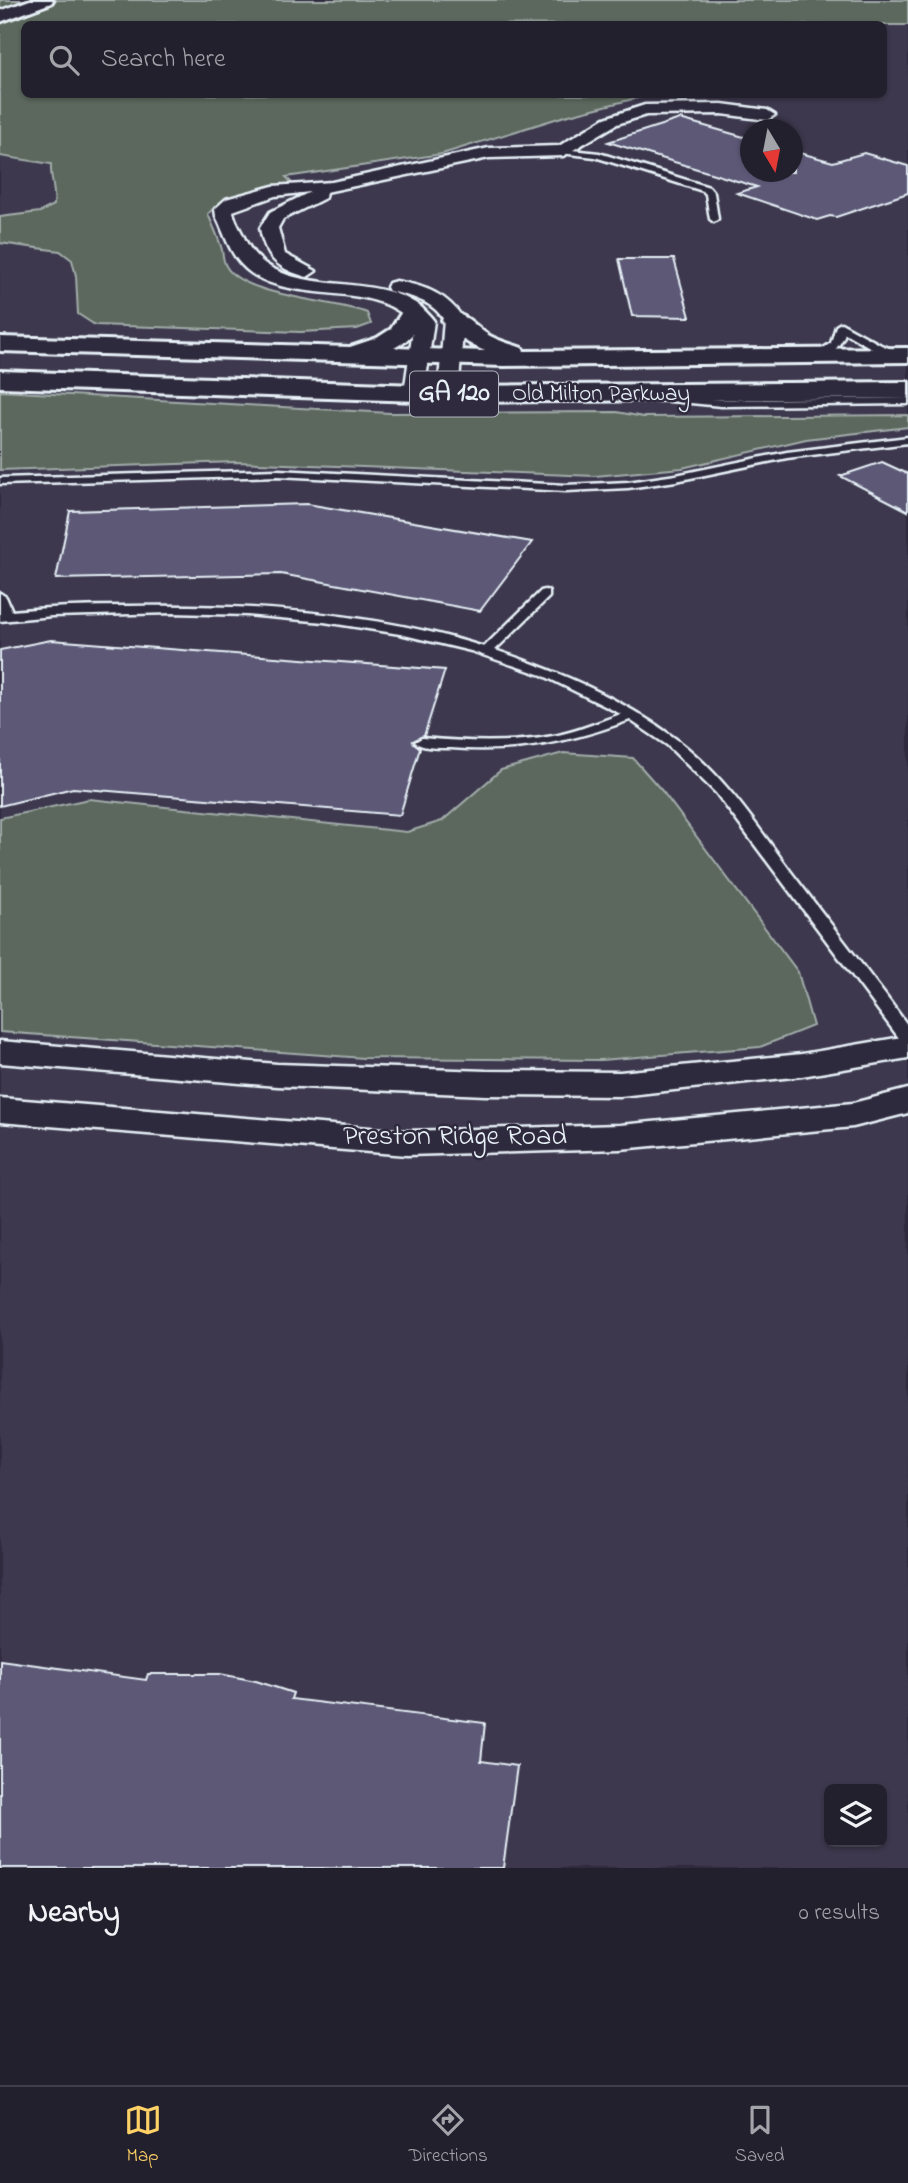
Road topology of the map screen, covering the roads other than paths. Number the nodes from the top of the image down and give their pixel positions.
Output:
1 (8, 0) edge
2 (45, 0) edge
3 (0, 3) edge
4 (0, 16) edge
5 (767, 116) dead end
6 (564, 151) junction
7 (332, 187) junction
8 (714, 219) dead end
9 (414, 312) junction
10 (454, 320) junction
11 (0, 344) edge
12 (906, 355) edge
13 (326, 356) junction
14 (779, 358) junction
15 (550, 359) junction
16 (417, 374) junction
17 (449, 377) junction
18 (0, 379) edge
19 (908, 390) edge
20 (627, 394) junction
21 (908, 401) edge
22 (908, 440) edge
23 (0, 481) edge
24 (545, 594) dead end
25 (0, 597) edge
26 (4, 616) edge
27 (485, 653) junction
28 (632, 715) junction
29 (422, 742) dead end
30 (908, 1038) edge
31 (908, 1047) edge
32 (0, 1052) edge
33 (908, 1101) edge
34 (0, 1110) edge

1 - 3 main road
2 - 4 main road
5 - 6 street
6 - 7 street
6 - 8 lane
7 - 9 street
7 - 10 street
9 - 13 main road
9 - 16 street
10 - 15 main road
10 - 17 street
11 - 13 main road, Old Milton Parkway / GA 120
12 - 14 main road, Old Milton Parkway / GA 120
13 - 16 main road, Old Milton Parkway / GA 120
14 - 15 main road, Old Milton Parkway / GA 120
14 - 17 main road
15 - 17 main road, Old Milton Parkway / GA 120
16 - 17 main road, Old Milton Parkway / GA 120
16 - 17 main road
16 - 18 main road, Old Milton Parkway / GA 120
17 - 20 main road, Old Milton Parkway / GA 120
19 - 20 main road, Old Milton Parkway / GA 120
20 - 21 lane
22 - 23 lane
24 - 27 lane
25 - 26 lane
26 - 27 lane
27 - 28 lane
28 - 29 lane
28 - 30 lane
31 - 32 street, Preston Ridge Road
33 - 34 street, Preston Ridge Road

